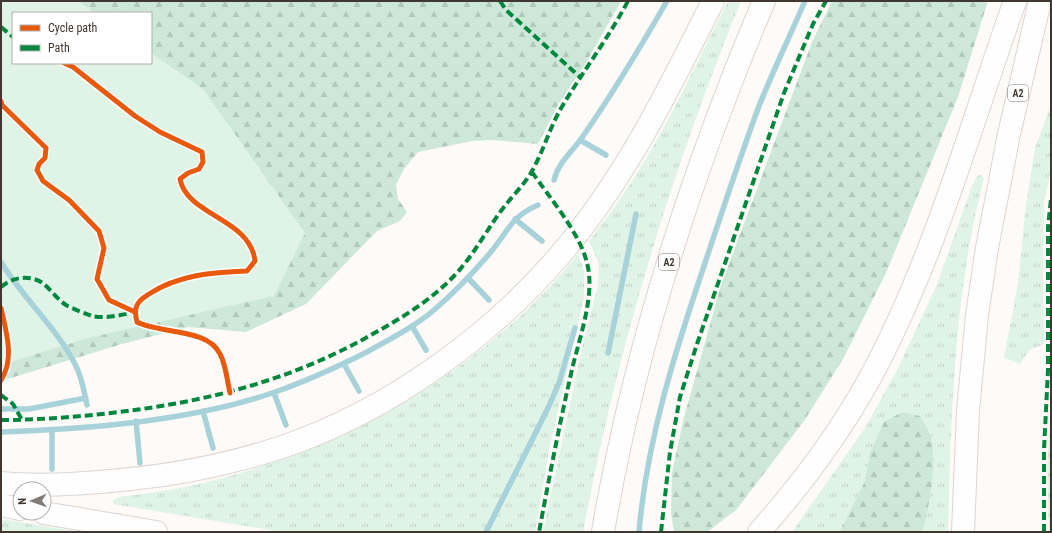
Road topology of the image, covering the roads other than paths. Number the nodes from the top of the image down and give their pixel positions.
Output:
1 (713, 1) edge
2 (764, 1) edge
3 (1015, 1) edge
4 (1040, 1) edge
5 (1, 483) edge
6 (1, 505) edge
7 (12, 507) edge
8 (52, 514) edge
9 (156, 532) edge
10 (603, 532) edge
11 (759, 532) edge
12 (963, 532) edge

1 - 5 highway
2 - 10 highway, A2
3 - 11 highway
4 - 12 highway, A2
6 - 7 highway
8 - 9 highway

